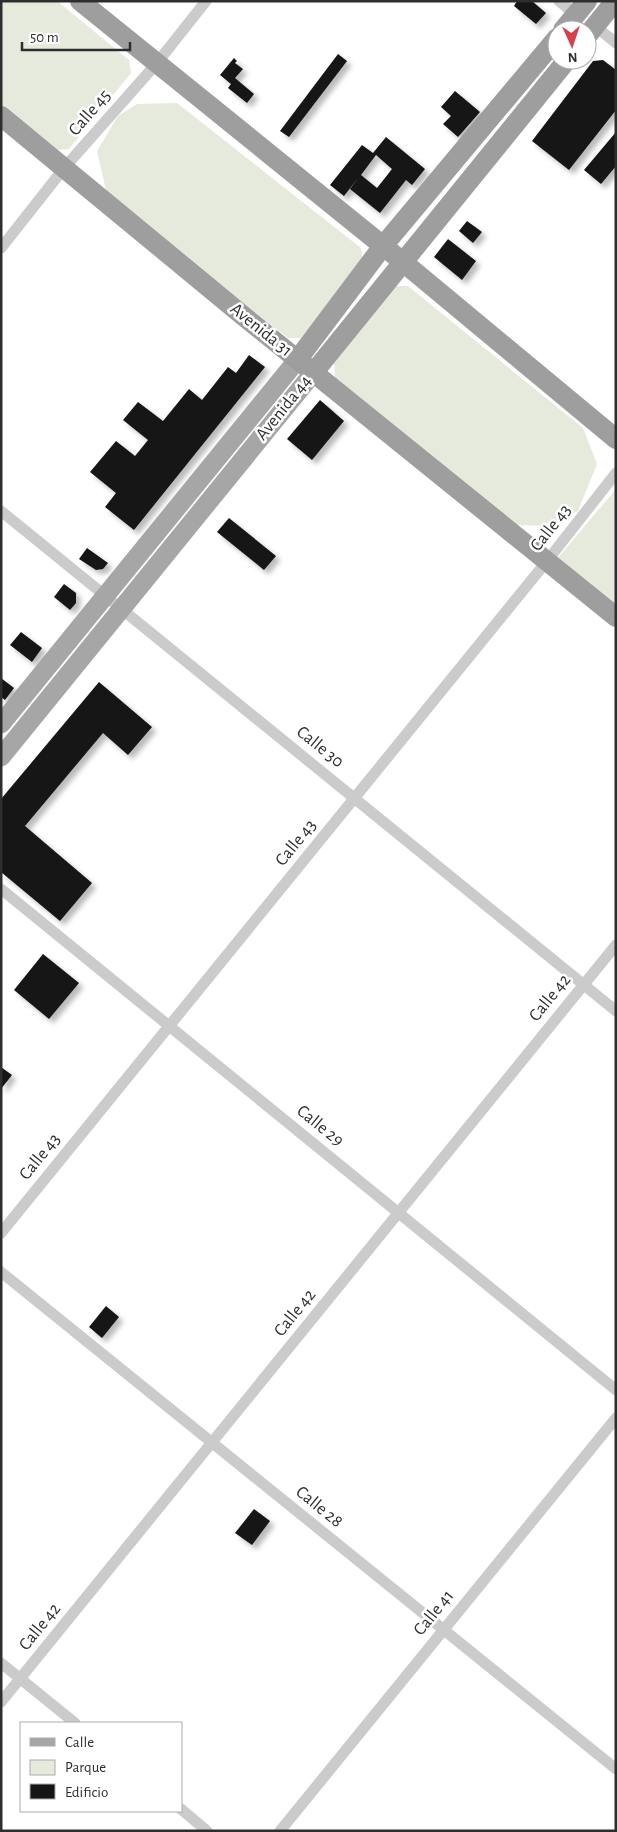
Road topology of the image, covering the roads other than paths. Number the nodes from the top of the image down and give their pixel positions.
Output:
1 (80, 1) edge
2 (206, 1) edge
3 (559, 1) edge
4 (615, 1) edge
5 (575, 15) edge
6 (597, 24) edge
7 (597, 34) edge
8 (616, 43) edge
9 (547, 50) edge
10 (157, 63) junction
11 (559, 70) edge
12 (1, 116) edge
13 (65, 168) junction
14 (383, 246) junction
15 (1, 248) edge
16 (403, 262) junction
17 (298, 359) junction
18 (314, 372) junction
19 (616, 439) edge
20 (616, 474) edge
21 (1, 511) edge
22 (548, 561) junction
23 (105, 596) junction
24 (122, 609) junction
25 (616, 617) edge
26 (1, 724) edge
27 (1, 757) edge
28 (355, 799) junction
29 (1, 890) edge
30 (616, 945) edge
31 (584, 985) junction
32 (616, 1011) edge
33 (170, 1026) junction
34 (398, 1213) junction
35 (1, 1233) edge
36 (1, 1272) edge
37 (616, 1390) edge
38 (616, 1418) edge
39 (212, 1442) junction
40 (444, 1630) junction
41 (1, 1663) edge
42 (20, 1678) junction
43 (1, 1702) edge
44 (74, 1722) edge
45 (616, 1769) edge
46 (182, 1810) edge
47 (208, 1831) edge
48 (280, 1831) edge

1 - 10 highway
2 - 10 street, Calle 45
3 - 5 street
4 - 6 highway
7 - 8 street
9 - 14 highway, Avenida 44
10 - 13 street, Calle 45
10 - 14 highway
11 - 16 highway, Avenida 44
12 - 13 highway, Avenida 31
13 - 15 street, Calle 45
13 - 17 highway, Avenida 31
14 - 16 highway
14 - 17 highway, Avenida 44
16 - 18 highway, Avenida 44
16 - 19 highway
17 - 18 highway, Avenida 31
17 - 23 main road, Avenida 44
18 - 22 highway, Avenida 31
18 - 24 main road, Avenida 44
20 - 22 street, Calle 43
21 - 23 street, Calle 30
22 - 25 highway, Avenida 31
22 - 28 street, Calle 43
23 - 24 street, Calle 30
23 - 26 main road, Avenida 44
24 - 27 main road, Avenida 44
24 - 28 street, Calle 30
28 - 31 street, Calle 30
28 - 33 street, Calle 43
29 - 33 street, Calle 29
30 - 31 street, Calle 42
31 - 32 street, Calle 30
31 - 34 street, Calle 42
33 - 34 street, Calle 29
33 - 35 street, Calle 43
34 - 37 street, Calle 29
34 - 39 street, Calle 42
36 - 39 street, Calle 28
38 - 40 street, Calle 41
39 - 40 street, Calle 28
39 - 42 street, Calle 42
40 - 45 street, Calle 28
40 - 48 street, Calle 41
41 - 42 street
42 - 43 street, Calle 42
42 - 44 street
46 - 47 street

